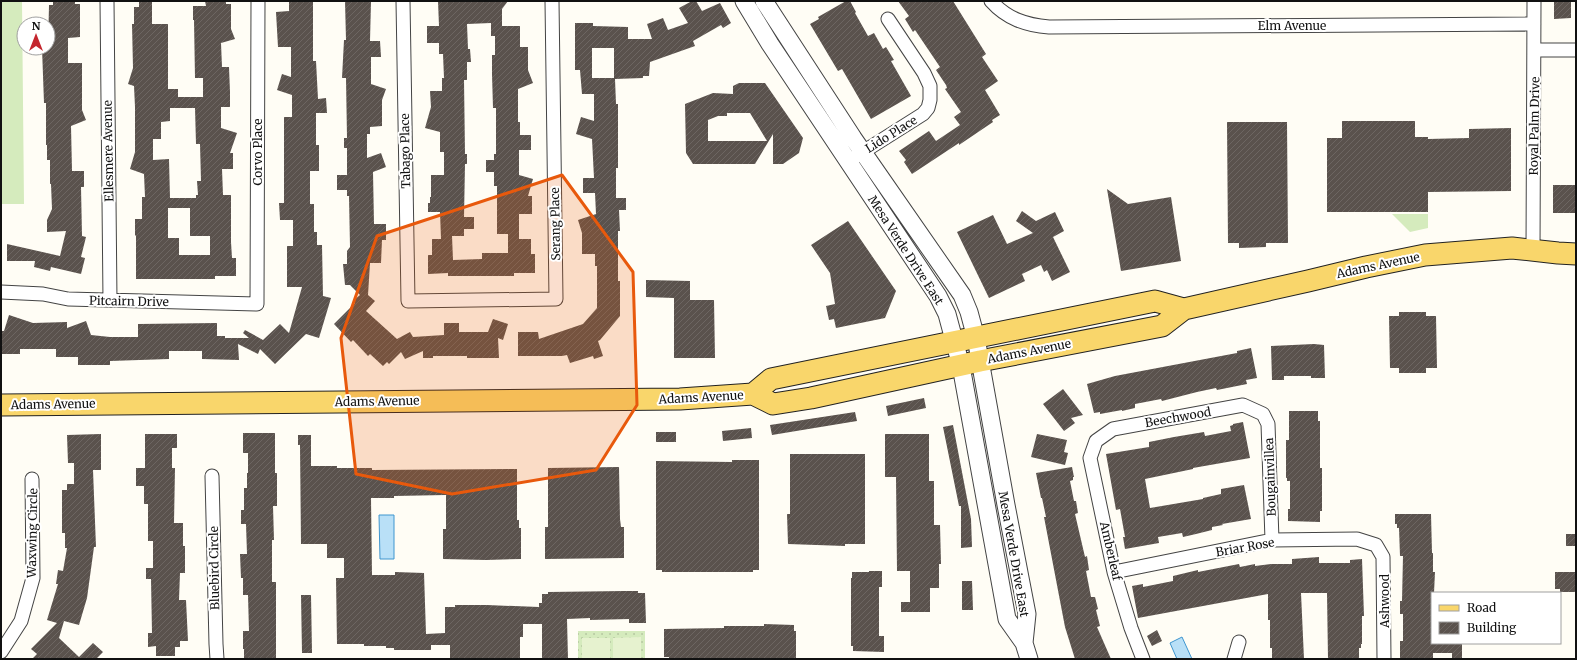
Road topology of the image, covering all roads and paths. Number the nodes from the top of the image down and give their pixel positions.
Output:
1 (107, 1) edge
2 (258, 1) edge
3 (403, 1) edge
4 (552, 1) edge
5 (744, 1) edge
6 (764, 1) edge
7 (991, 1) edge
8 (1534, 1) edge
9 (888, 19) dead end
10 (1534, 24) junction
11 (1534, 50) junction
12 (1576, 50) edge
13 (863, 152) junction
14 (848, 162) junction
15 (1533, 250) junction
16 (1576, 254) edge
17 (1, 292) edge
18 (110, 300) junction
19 (408, 301) joint
20 (257, 304) joint
21 (1184, 308) junction
22 (976, 338) junction
23 (956, 342) junction
24 (971, 363) junction
25 (753, 394) junction
26 (1, 405) edge
27 (1263, 414) joint
28 (1096, 441) joint
29 (212, 476) dead end
30 (32, 479) dead end
31 (1272, 540) junction
32 (1376, 545) joint
33 (1114, 572) junction
34 (1239, 642) dead end
35 (1027, 651) edge
36 (1, 652) edge
37 (217, 659) edge
38 (1143, 659) edge
39 (1234, 659) edge
40 (1384, 659) edge

1 - 18 street, Ellesmere Avenue
2 - 20 street, Corvo Place
3 - 19 street, Tabago Place
4 - 19 street, Serang Place
5 - 14 street, Mesa Verde Drive East
6 - 13 street, Mesa Verde Drive East
7 - 10 street, Elm Avenue
8 - 10 street, Royal Palm Drive
9 - 13 street, Lido Place
10 - 11 street, Royal Palm Drive
11 - 12 street
11 - 15 street, Royal Palm Drive
13 - 14 street, Lido Place
13 - 22 street, Mesa Verde Drive East
14 - 23 street, Mesa Verde Drive East
15 - 16 main road, Adams Avenue
15 - 21 main road, Adams Avenue
17 - 18 street, Pitcairn Drive
18 - 20 street, Pitcairn Drive
21 - 22 main road, Adams Avenue
21 - 24 main road, Adams Avenue
22 - 23 main road, Adams Avenue
22 - 24 street, Mesa Verde Drive East
23 - 24 street, Mesa Verde Drive East
23 - 25 main road, Adams Avenue
24 - 25 main road, Adams Avenue
24 - 35 street, Mesa Verde Drive East
25 - 26 main road, Adams Avenue
27 - 28 street, Beechwood
27 - 31 street, Bougainvillea
28 - 33 street, Amberleaf
29 - 37 street, Bluebird Circle
30 - 36 street, Waxwing Circle
31 - 32 street, Briar Rose
31 - 33 street, Briar Rose
32 - 40 street, Ashwood
33 - 38 street, Amberleaf
34 - 39 street

